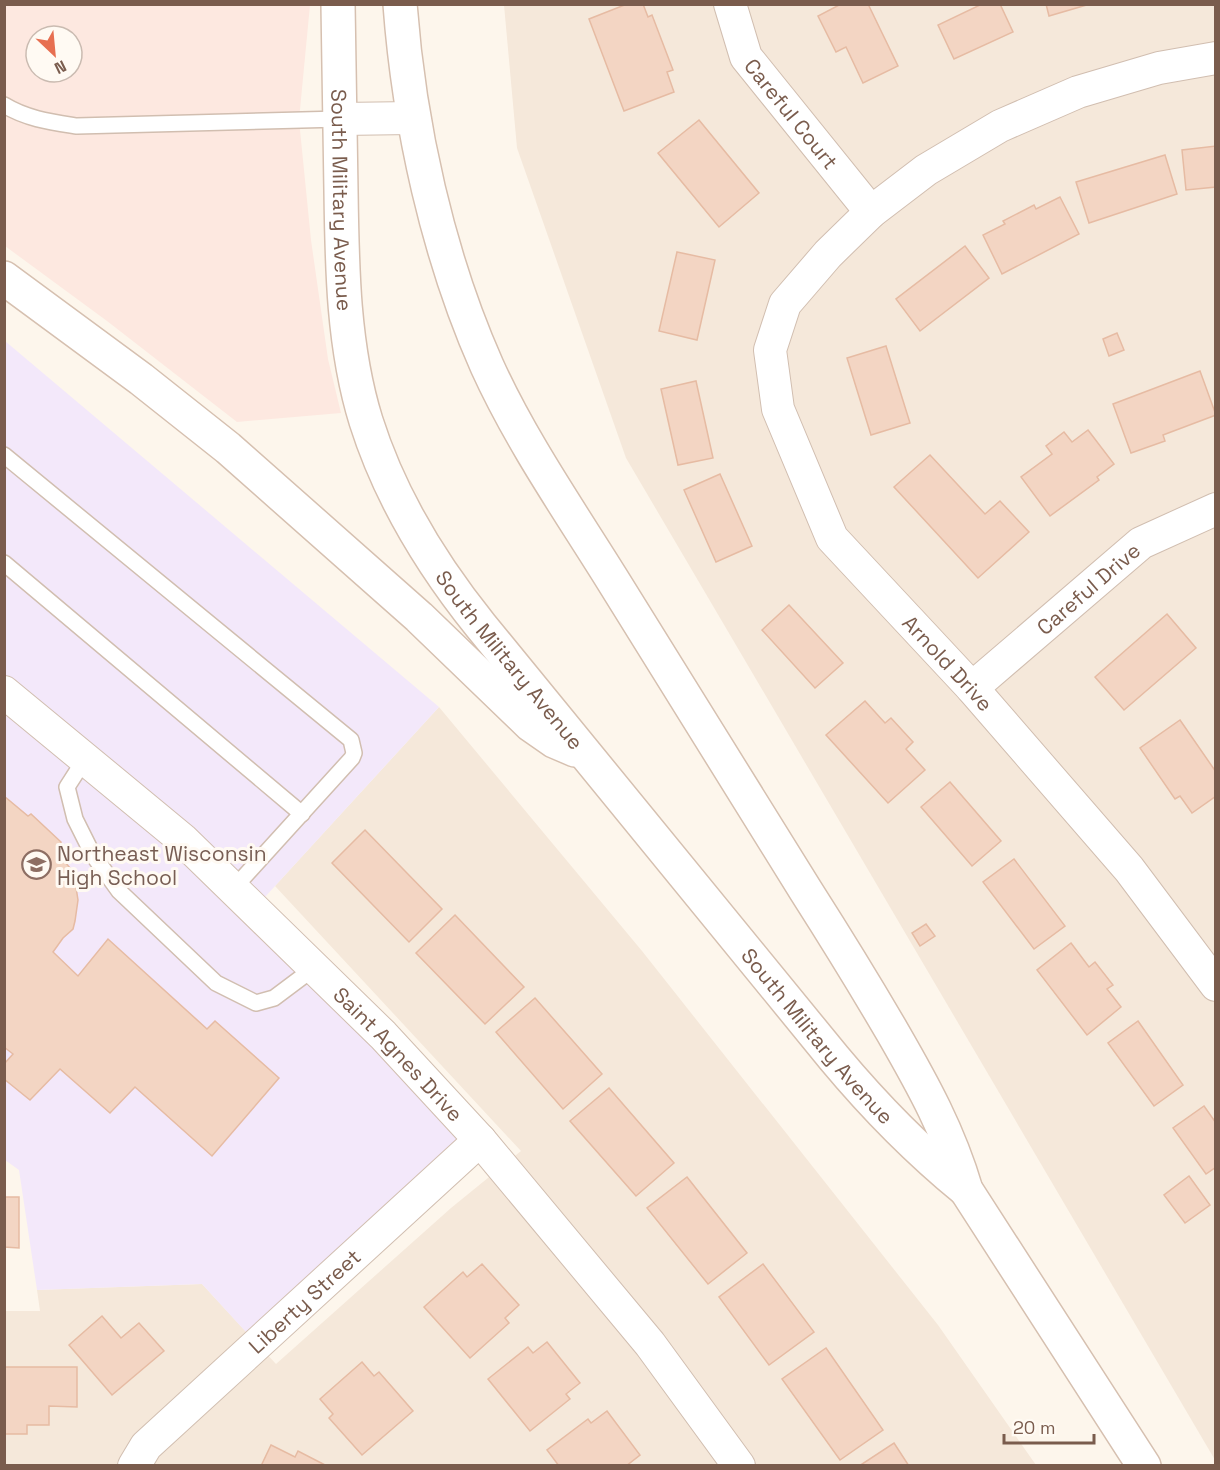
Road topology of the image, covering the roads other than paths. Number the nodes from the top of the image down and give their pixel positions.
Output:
1 (338, 4) edge
2 (400, 4) edge
3 (730, 4) edge
4 (1215, 58) edge
5 (4, 105) edge
6 (413, 118) junction
7 (340, 119) junction
8 (871, 212) junction
9 (4, 278) edge
10 (4, 455) edge
11 (1215, 509) edge
12 (4, 563) edge
13 (972, 688) junction
14 (4, 692) edge
15 (587, 754) junction
16 (85, 759) junction
17 (302, 813) junction
18 (233, 889) junction
19 (314, 968) junction
20 (1215, 985) edge
21 (480, 1140) junction
22 (966, 1190) junction
23 (134, 1466) edge
24 (739, 1466) edge
25 (1144, 1466) edge

1 - 7 main road, South Military Avenue
2 - 6 main road, South Military Avenue
3 - 8 street, Careful Court
4 - 8 street
5 - 7 lane
6 - 7 street
6 - 22 main road, South Military Avenue
7 - 15 main road, South Military Avenue
8 - 13 street, Arnold Drive
9 - 15 main road
10 - 17 lane
11 - 13 street, Careful Drive
12 - 17 lane
13 - 20 street, Arnold Drive
14 - 16 street, Saint Agnes Drive
15 - 22 main road, South Military Avenue
16 - 18 street, Saint Agnes Drive
16 - 19 lane
17 - 18 lane
18 - 19 street, Saint Agnes Drive
19 - 21 street, Saint Agnes Drive
21 - 23 street, Liberty Street
21 - 24 street, Saint Agnes Drive
22 - 25 main road, South Military Avenue

